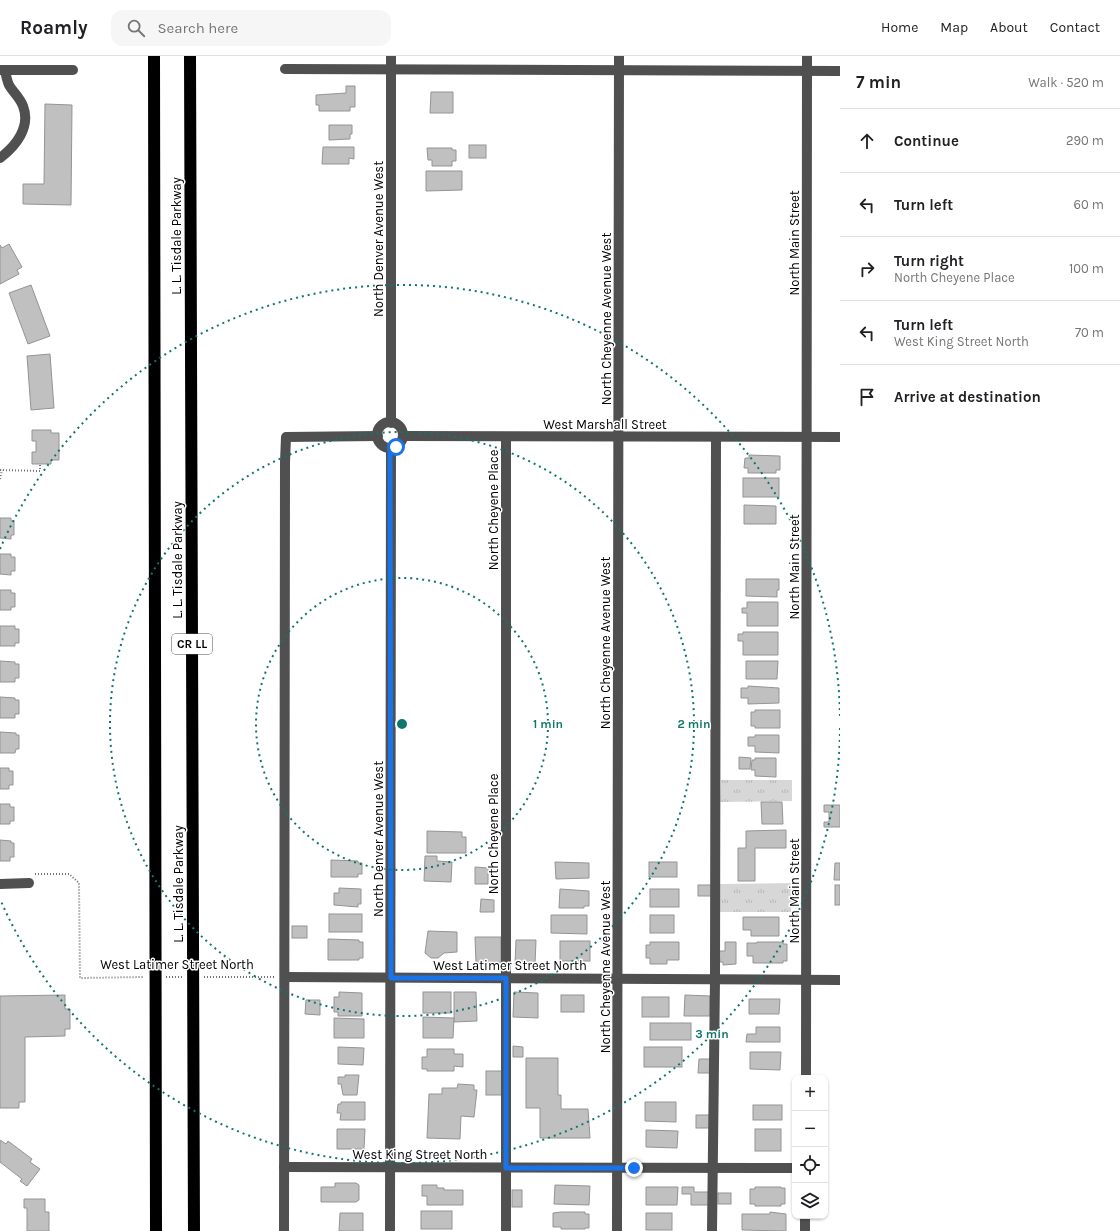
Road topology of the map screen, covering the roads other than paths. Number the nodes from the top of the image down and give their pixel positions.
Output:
1 (154, 56) edge
2 (190, 56) edge
3 (391, 56) edge
4 (619, 56) edge
5 (807, 56) edge
6 (285, 69) dead end
7 (2, 70) edge
8 (73, 70) dead end
9 (619, 70) junction
10 (391, 71) junction
11 (807, 71) junction
12 (840, 71) edge
13 (0, 158) edge
14 (390, 423) junction
15 (378, 436) junction
16 (403, 436) junction
17 (618, 436) junction
18 (506, 437) junction
19 (716, 437) junction
20 (807, 437) junction
21 (840, 437) edge
22 (390, 448) junction
23 (30, 879) road end
24 (0, 884) edge
25 (280, 977) junction
26 (391, 978) junction
27 (506, 978) junction
28 (618, 979) junction
29 (715, 979) junction
30 (807, 980) junction
31 (840, 980) edge
32 (806, 1075) edge
33 (284, 1167) junction
34 (390, 1167) junction
35 (506, 1168) junction
36 (617, 1168) junction
37 (713, 1168) junction
38 (792, 1168) edge
39 (805, 1219) edge
40 (156, 1231) edge
41 (194, 1231) edge
42 (284, 1231) edge
43 (390, 1231) edge
44 (506, 1231) edge
45 (617, 1231) edge
46 (712, 1231) edge
47 (805, 1231) edge

1 - 40 highway, L. L. Tisdale Parkway / CR LL
2 - 41 highway, L. L. Tisdale Parkway / CR LL
3 - 10 street, North Denver Avenue West
4 - 9 street, North Cheyenne Avenue West
5 - 11 street, North Main Street
6 - 10 street
7 - 8 street
7 - 13 street
9 - 10 street
9 - 11 street
9 - 17 street, North Cheyenne Avenue West
10 - 14 street, North Denver Avenue West
11 - 12 street
11 - 20 street, North Main Street
14 - 15 street
14 - 16 street
15 - 22 street
15 - 25 street
16 - 18 street, West Marshall Street
16 - 22 street
17 - 18 street, West Marshall Street
17 - 19 street, West Marshall Street
17 - 28 street, North Cheyenne Avenue West
18 - 27 street, North Cheyene Place
19 - 20 street, West Marshall Street
19 - 29 street
20 - 21 street, West Marshall Street
20 - 30 street, North Main Street
22 - 26 street, North Denver Avenue West
23 - 24 street
25 - 26 street, West Latimer Street North
25 - 33 street
26 - 27 street, West Latimer Street North
26 - 34 street, North Denver Avenue West
27 - 28 street, West Latimer Street North
27 - 35 street, North Cheyene Place
28 - 29 street, West Latimer Street North
28 - 36 street, North Cheyenne Avenue West
29 - 30 street, West Latimer Street North
29 - 37 street
30 - 31 street, West Latimer Street North
30 - 32 street, North Main Street
33 - 34 street, West King Street North
33 - 42 street
34 - 35 street, West King Street North
34 - 43 street, North Denver Avenue West
35 - 36 street, West King Street North
35 - 44 street, North Cheyene Place
36 - 37 street, West King Street North
36 - 45 street, North Cheyenne Avenue West
37 - 38 street, West King Street North
37 - 46 street
39 - 47 street

